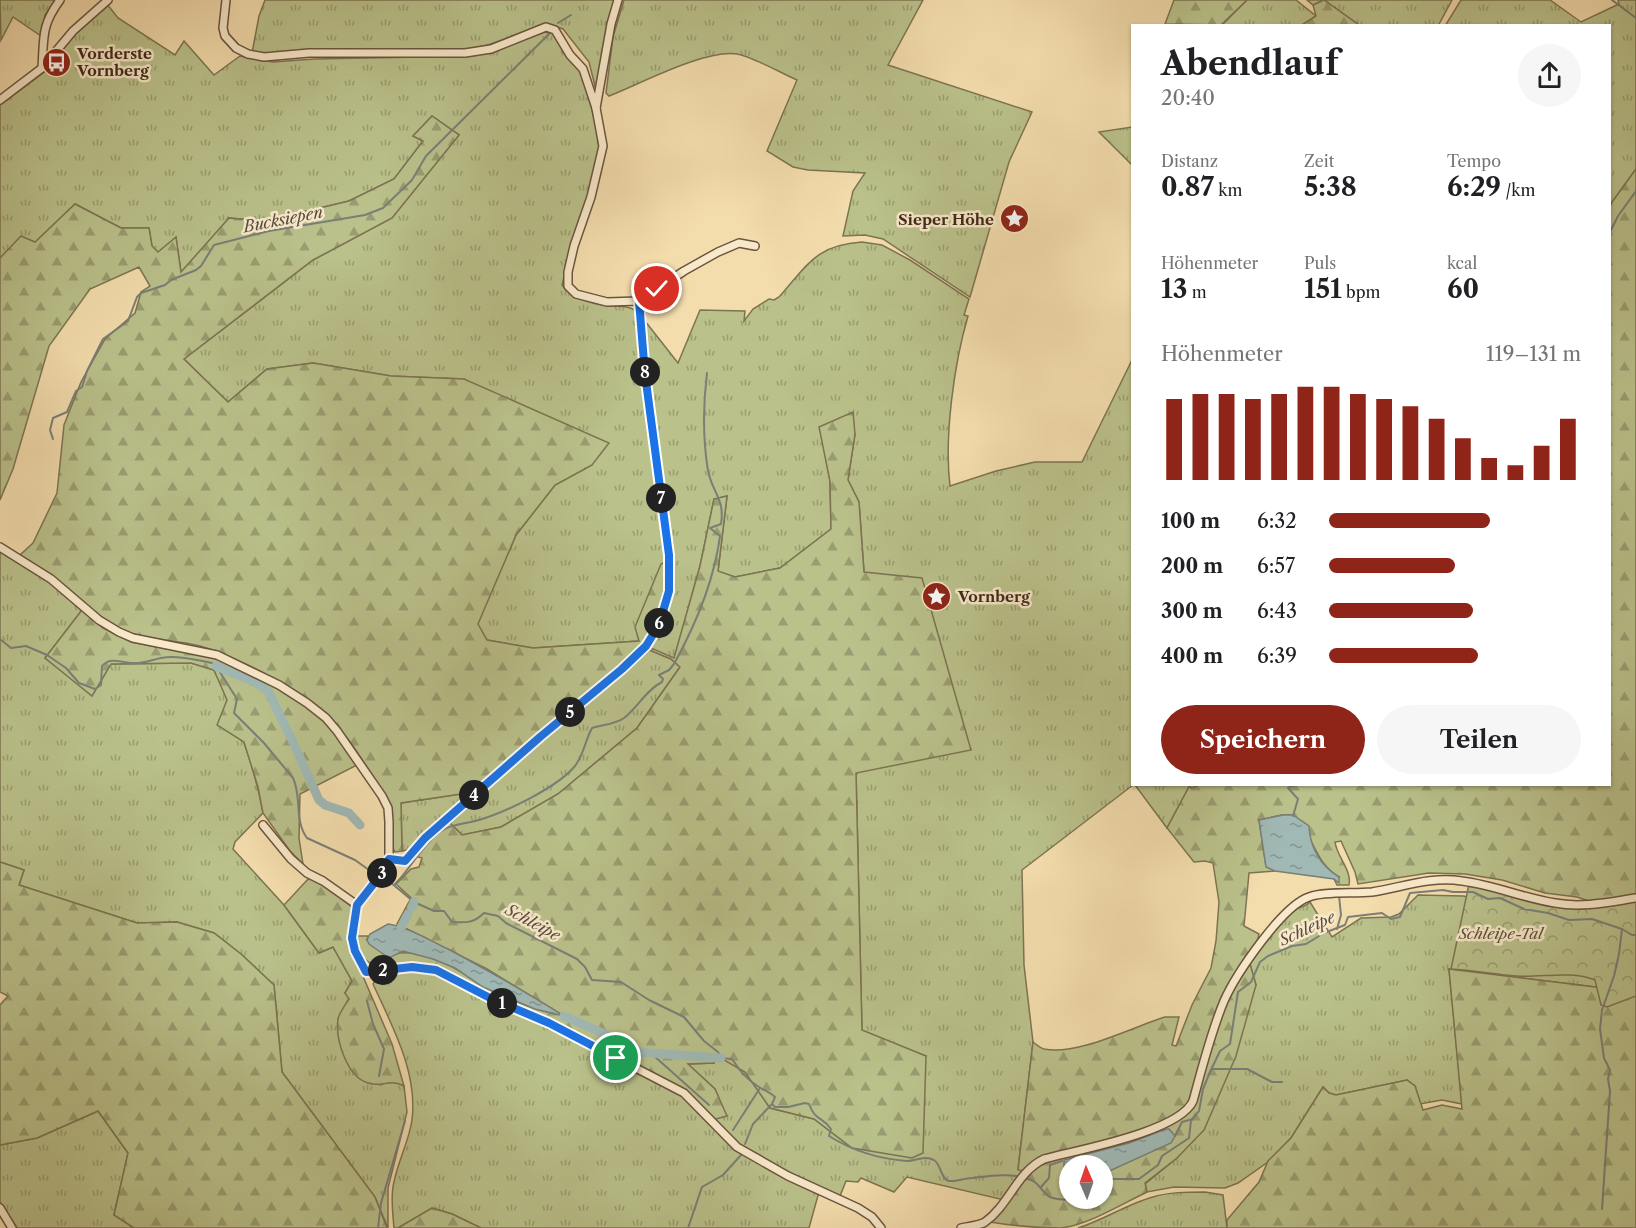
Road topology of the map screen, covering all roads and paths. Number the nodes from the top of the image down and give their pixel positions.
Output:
1 (60, 0) edge
2 (108, 0) edge
3 (226, 0) edge
4 (618, 0) edge
5 (42, 68) junction
6 (0, 100) edge
7 (596, 108) junction
8 (755, 246) dead end
9 (639, 301) junction
10 (0, 547) edge
11 (263, 825) dead end
12 (389, 859) junction
13 (1636, 898) edge
14 (357, 905) junction
15 (0, 1208) edge
16 (12, 1228) edge
17 (881, 1228) edge
18 (962, 1228) edge

1 - 5 street
2 - 5 street
3 - 7 street
4 - 7 street
5 - 6 street
7 - 9 street
8 - 9 street
9 - 12 street
10 - 12 street
11 - 14 street
12 - 14 street
13 - 18 street
14 - 17 street
15 - 16 street

